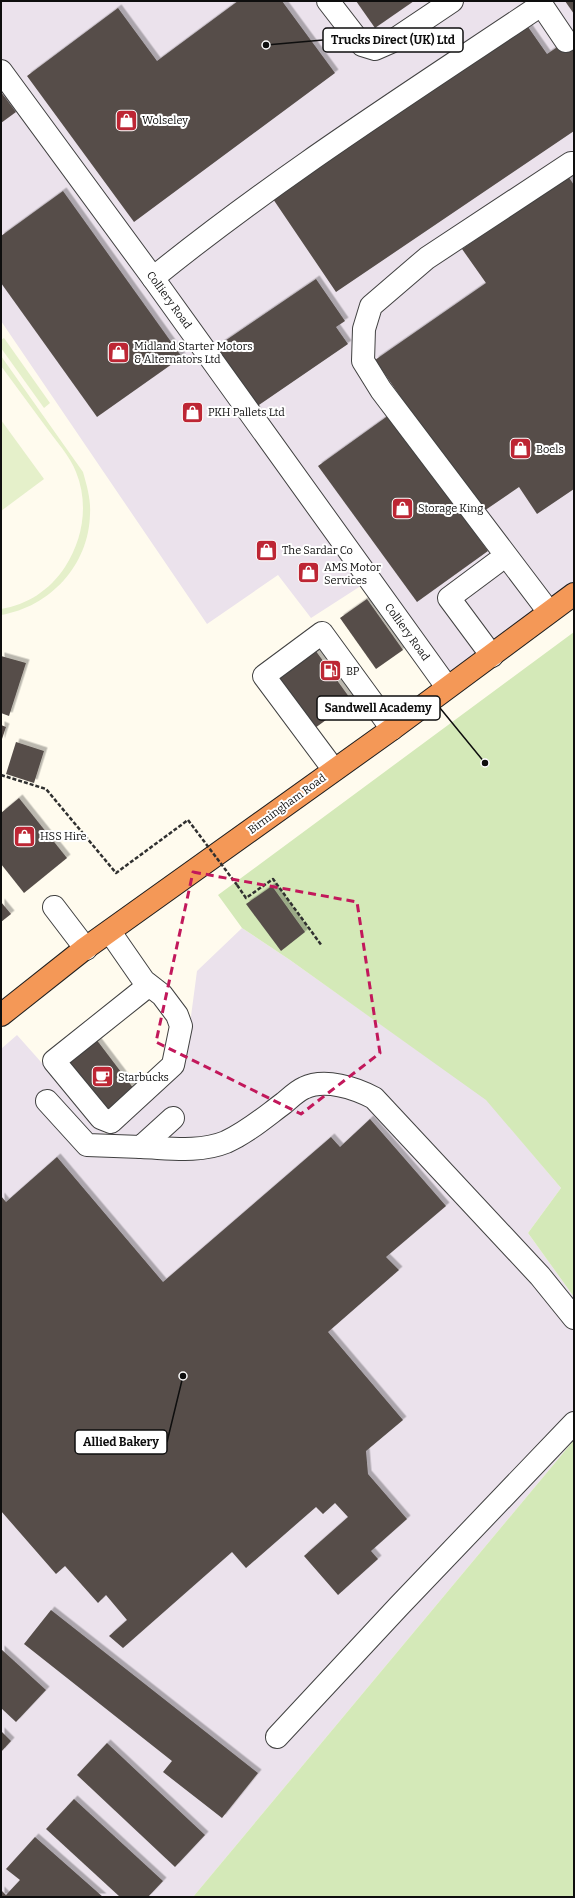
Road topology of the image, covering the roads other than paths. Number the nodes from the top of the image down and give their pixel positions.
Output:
1 (328, 1) edge
2 (452, 1) edge
3 (540, 3) edge
4 (566, 41) dead end
5 (1, 71) edge
6 (574, 163) edge
7 (153, 278) junction
8 (497, 554) junction
9 (574, 594) edge
10 (549, 612) junction
11 (492, 656) junction
12 (447, 687) junction
13 (392, 729) junction
14 (334, 770) junction
15 (54, 907) dead end
16 (110, 932) junction
17 (86, 949) junction
18 (144, 981) junction
19 (2, 1010) edge
20 (47, 1101) dead end
21 (174, 1118) dead end
22 (141, 1147) junction
23 (574, 1318) edge
24 (574, 1423) edge
25 (277, 1737) dead end

1 - 2 street
3 - 4 street
3 - 7 street
5 - 7 street, Colliery Road
6 - 8 street
7 - 12 street, Colliery Road
8 - 10 street
8 - 11 street
9 - 10 highway, Birmingham Road
10 - 11 highway, Birmingham Road
11 - 12 highway, Birmingham Road
12 - 13 highway, Birmingham Road
13 - 14 highway, Birmingham Road
13 - 14 street
14 - 16 highway, Birmingham Road
15 - 17 street
16 - 17 highway, Birmingham Road
16 - 18 street
17 - 19 highway, Birmingham Road
18 - 18 street
20 - 22 street
21 - 22 street
22 - 23 street
24 - 25 street

